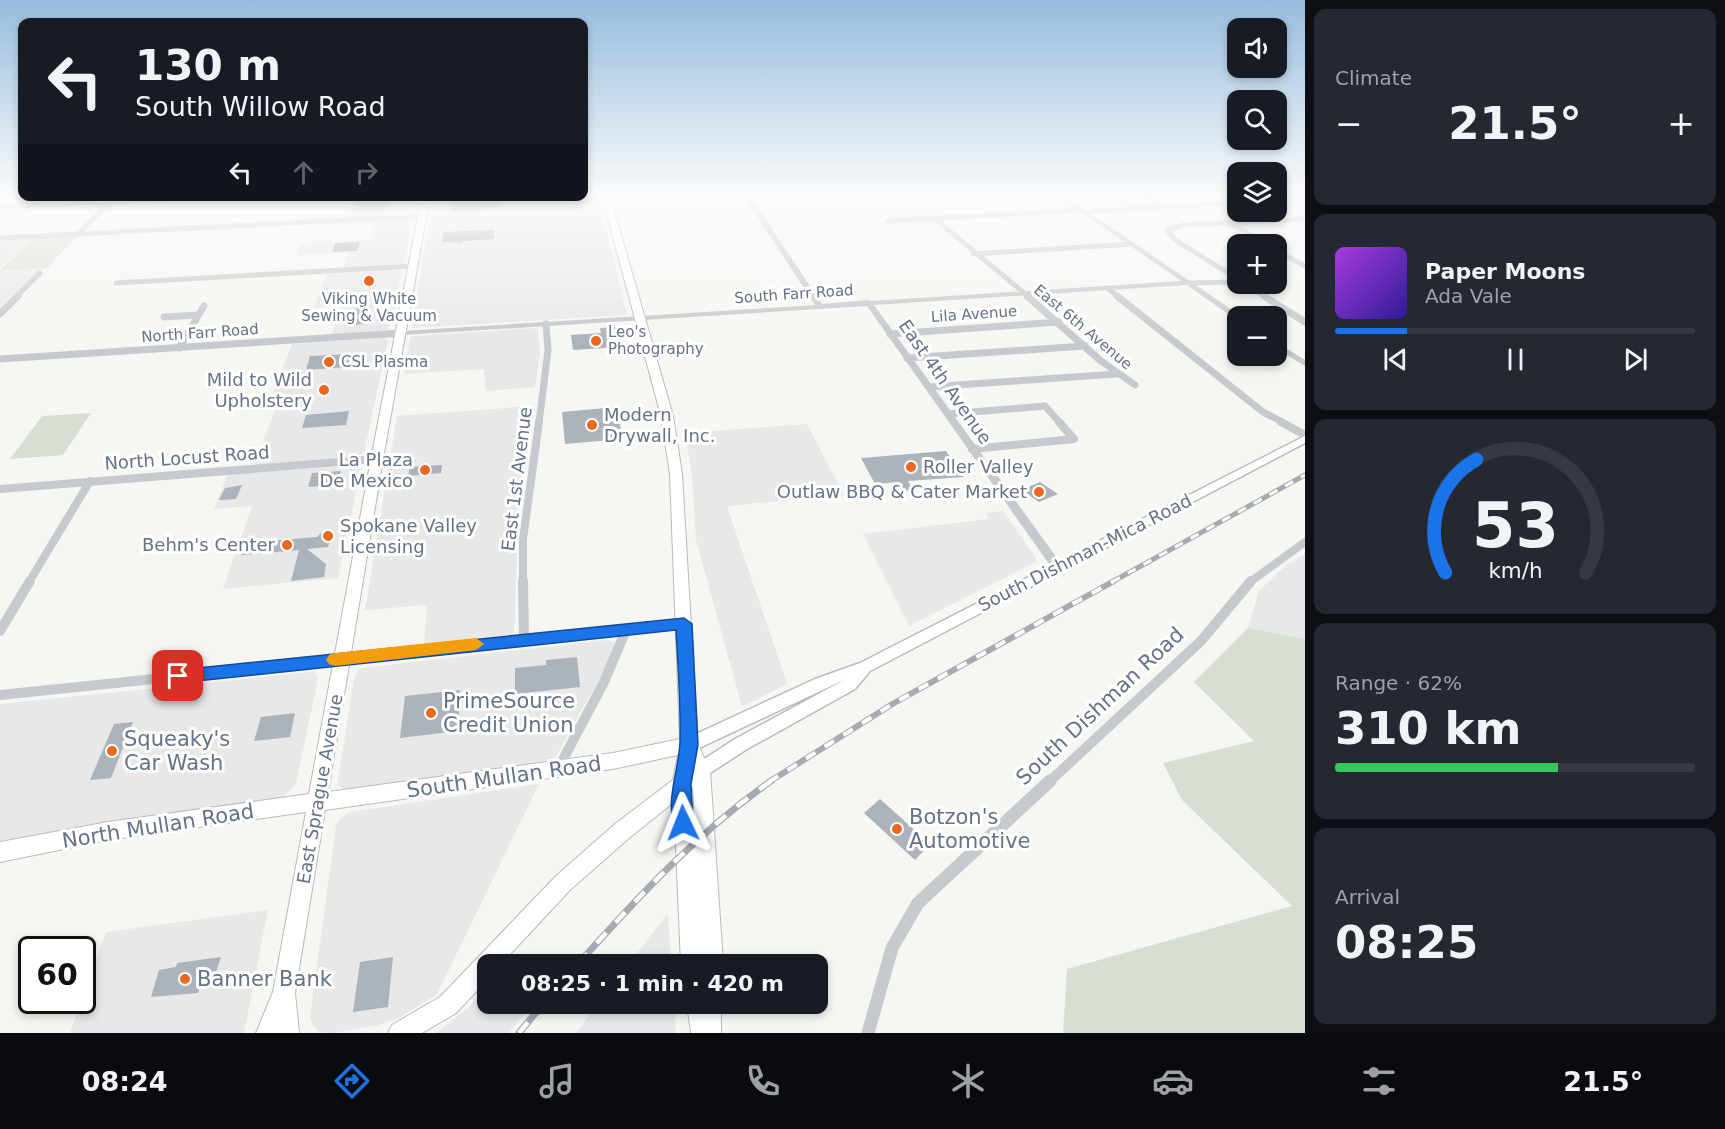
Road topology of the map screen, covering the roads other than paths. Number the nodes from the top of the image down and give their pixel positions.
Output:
1 (418, 244) edge
2 (620, 244) edge
3 (779, 244) edge
4 (962, 244) edge
5 (1129, 244) edge
6 (1132, 244) edge
7 (1182, 244) edge
8 (973, 254) junction
9 (1287, 255) edge
10 (414, 266) junction
11 (1305, 266) edge
12 (40, 273) dead end
13 (1227, 274) edge
14 (1227, 281) edge
15 (116, 283) dead end
16 (1188, 283) junction
17 (1107, 288) junction
18 (1025, 293) junction
19 (1261, 294) edge
20 (868, 302) junction
21 (819, 305) junction
22 (204, 306) dead end
23 (1227, 310) edge
24 (0, 314) edge
25 (198, 315) junction
26 (164, 317) dead end
27 (640, 317) junction
28 (1059, 322) junction
29 (1305, 322) edge
30 (546, 324) junction
31 (402, 333) junction
32 (890, 334) junction
33 (1085, 346) junction
34 (179, 348) junction
35 (1287, 352) edge
36 (907, 358) junction
37 (0, 359) edge
38 (1305, 364) edge
39 (1116, 374) junction
40 (1135, 385) dead end
41 (928, 387) junction
42 (948, 414) junction
43 (1305, 437) edge
44 (972, 449) junction
45 (377, 459) junction
46 (90, 481) junction
47 (0, 489) edge
48 (1305, 542) edge
49 (1058, 568) junction
50 (684, 624) junction
51 (626, 630) junction
52 (0, 631) edge
53 (524, 639) junction
54 (342, 659) junction
55 (865, 667) junction
56 (0, 695) edge
57 (689, 745) junction
58 (558, 769) junction
59 (701, 770) junction
60 (682, 784) junction
61 (317, 803) junction
62 (0, 852) edge
63 (691, 954) edge
64 (711, 954) edge
65 (284, 992) junction
66 (700, 1014) edge
67 (710, 1014) edge
68 (268, 1033) edge
69 (287, 1033) edge
70 (400, 1033) edge
71 (703, 1033) edge
72 (709, 1033) edge
73 (868, 1033) edge

1 - 10 main road, East Sprague Avenue
2 - 27 main road
3 - 21 street
4 - 8 street, East 6th Avenue
5 - 8 street
6 - 16 street
7 - 13 street
8 - 18 street, East 6th Avenue
9 - 11 street
10 - 15 street
10 - 31 main road, East Sprague Avenue
12 - 24 street
14 - 16 street, South Farr Road
16 - 17 street, South Farr Road
16 - 23 street
17 - 18 street, South Farr Road
17 - 43 street
18 - 20 street, South Farr Road
18 - 28 street, East 6th Avenue
19 - 29 street
20 - 21 street, South Farr Road
20 - 32 street, East 4th Avenue
21 - 27 street, South Farr Road
22 - 25 street
25 - 26 street
25 - 34 street
27 - 30 street, South Farr Road
27 - 50 main road
28 - 32 street, Lila Avenue
28 - 33 street, East 6th Avenue
30 - 31 street, South Farr Road
30 - 53 street, East 1st Avenue
31 - 34 street, North Farr Road
31 - 45 main road, East Sprague Avenue
32 - 36 street, East 4th Avenue
33 - 36 street
33 - 39 street, East 6th Avenue
34 - 37 street, North Farr Road
35 - 38 street
36 - 41 street, East 4th Avenue
39 - 40 street, East 6th Avenue
39 - 41 street
41 - 42 street, East 4th Avenue
42 - 44 street, East 4th Avenue
42 - 44 street
43 - 49 main road, South Dishman-Mica Road
44 - 49 street, East 4th Avenue
45 - 46 street, North Locust Road
45 - 54 main road, East Sprague Avenue
46 - 47 street, North Locust Road
46 - 52 street
48 - 73 street, South Dishman Road
49 - 55 main road, South Dishman-Mica Road
50 - 51 street
50 - 57 main road
51 - 53 street
51 - 58 street
53 - 54 street
54 - 56 street
54 - 61 main road, East Sprague Avenue
55 - 57 main road, South Dishman-Mica Road
55 - 59 main road, South Dishman-Mica Road
57 - 58 main road, South Mullan Road
57 - 59 main road
57 - 60 main road
58 - 61 main road, South Mullan Road
59 - 60 main road
59 - 64 main road
60 - 63 main road
60 - 70 main road
61 - 62 main road, North Mullan Road
61 - 65 main road, East Sprague Avenue
65 - 68 main road, East Sprague Avenue
65 - 69 main road, East Sprague Avenue
66 - 71 main road
67 - 72 main road

